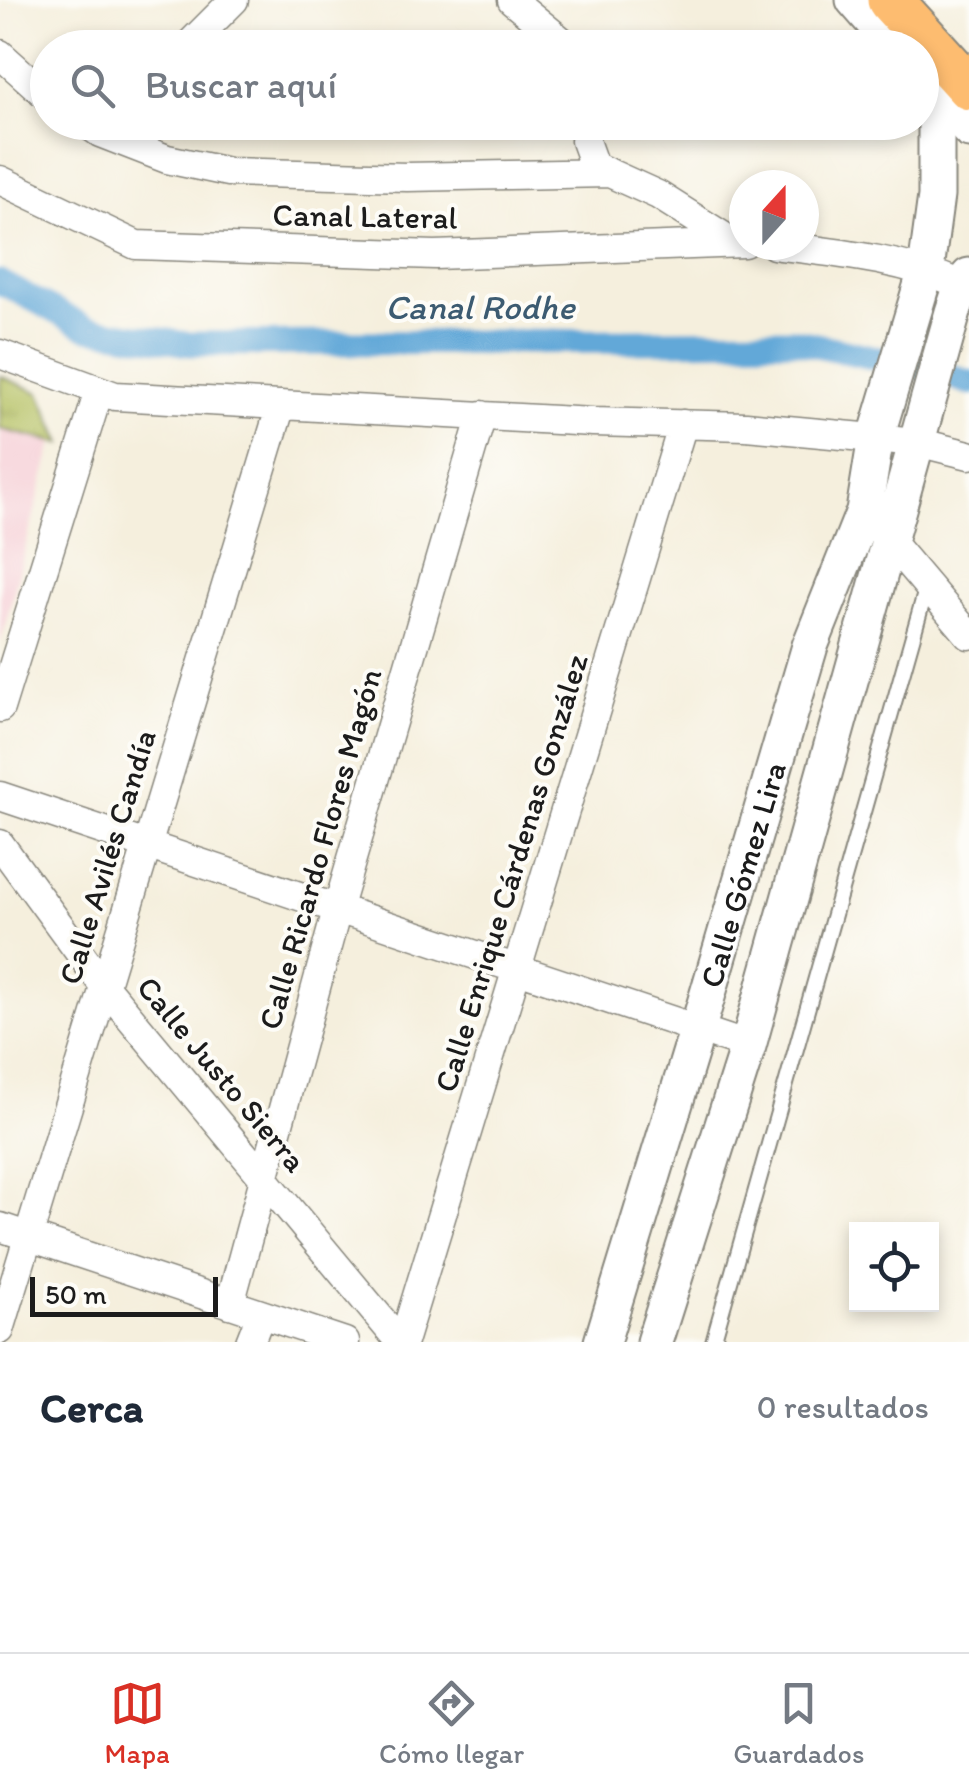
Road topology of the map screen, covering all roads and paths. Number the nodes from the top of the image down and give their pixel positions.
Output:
1 (234, 0) edge
2 (512, 0) edge
3 (854, 0) edge
4 (890, 0) edge
5 (204, 30) edge
6 (548, 30) edge
7 (880, 30) edge
8 (908, 30) edge
9 (0, 54) edge
10 (30, 80) edge
11 (942, 85) edge
12 (969, 130) edge
13 (127, 140) edge
14 (584, 140) edge
15 (610, 173) junction
16 (0, 180) edge
17 (729, 239) edge
18 (729, 243) edge
19 (819, 257) edge
20 (922, 284) junction
21 (961, 291) edge
22 (0, 354) edge
23 (99, 390) junction
24 (281, 404) junction
25 (482, 416) junction
26 (880, 423) junction
27 (683, 424) junction
28 (920, 429) junction
29 (969, 455) edge
30 (864, 510) junction
31 (890, 541) junction
32 (927, 586) junction
33 (969, 635) edge
34 (0, 708) edge
35 (0, 796) edge
36 (0, 844) edge
37 (146, 846) junction
38 (337, 910) junction
39 (518, 971) junction
40 (104, 986) junction
41 (698, 1032) junction
42 (748, 1046) junction
43 (265, 1180) junction
44 (0, 1227) edge
45 (29, 1236) junction
46 (230, 1304) junction
47 (261, 1314) junction
48 (0, 1330) edge
49 (250, 1342) edge
50 (345, 1342) edge
51 (401, 1342) edge
52 (602, 1342) edge
53 (654, 1342) edge
54 (713, 1342) edge

1 - 5 street
2 - 6 street
3 - 7 street
4 - 8 highway
9 - 10 street
11 - 12 street
11 - 20 street, Calle Gómez Lira
13 - 15 street
14 - 15 street
15 - 17 street
16 - 18 street, Canal Lateral
19 - 20 street
20 - 21 street
20 - 26 street, Calle Gómez Lira
21 - 28 street, Calle Gómez Lira
22 - 23 street
23 - 24 street
23 - 34 street
24 - 25 street
24 - 37 street, Calle Avilés Candía
25 - 27 street
25 - 38 street, Calle Ricardo Flores Magón
26 - 27 street
26 - 28 street
26 - 30 street, Calle Gómez Lira
27 - 39 street, Calle Enrique Cárdenas González
28 - 29 street
28 - 31 street, Calle Gómez Lira
30 - 31 street
30 - 41 street, Calle Gómez Lira
31 - 32 street
31 - 42 street, Calle Gómez Lira
32 - 33 street
32 - 54 lane
35 - 37 street
36 - 40 street, Calle Justo Sierra
37 - 38 street
37 - 40 street, Calle Avilés Candía
38 - 39 street
38 - 43 street, Calle Ricardo Flores Magón
39 - 41 street
39 - 51 street, Calle Enrique Cárdenas González
40 - 43 street, Calle Justo Sierra
40 - 45 street, Calle Avilés Candía
41 - 42 street
41 - 52 street, Calle Gómez Lira
42 - 53 street, Calle Gómez Lira
43 - 46 street, Calle Ricardo Flores Magón
43 - 51 street, Calle Justo Sierra
44 - 45 street
45 - 46 street
45 - 48 street, Calle Avilés Candía
46 - 47 street
47 - 49 street
47 - 50 street

